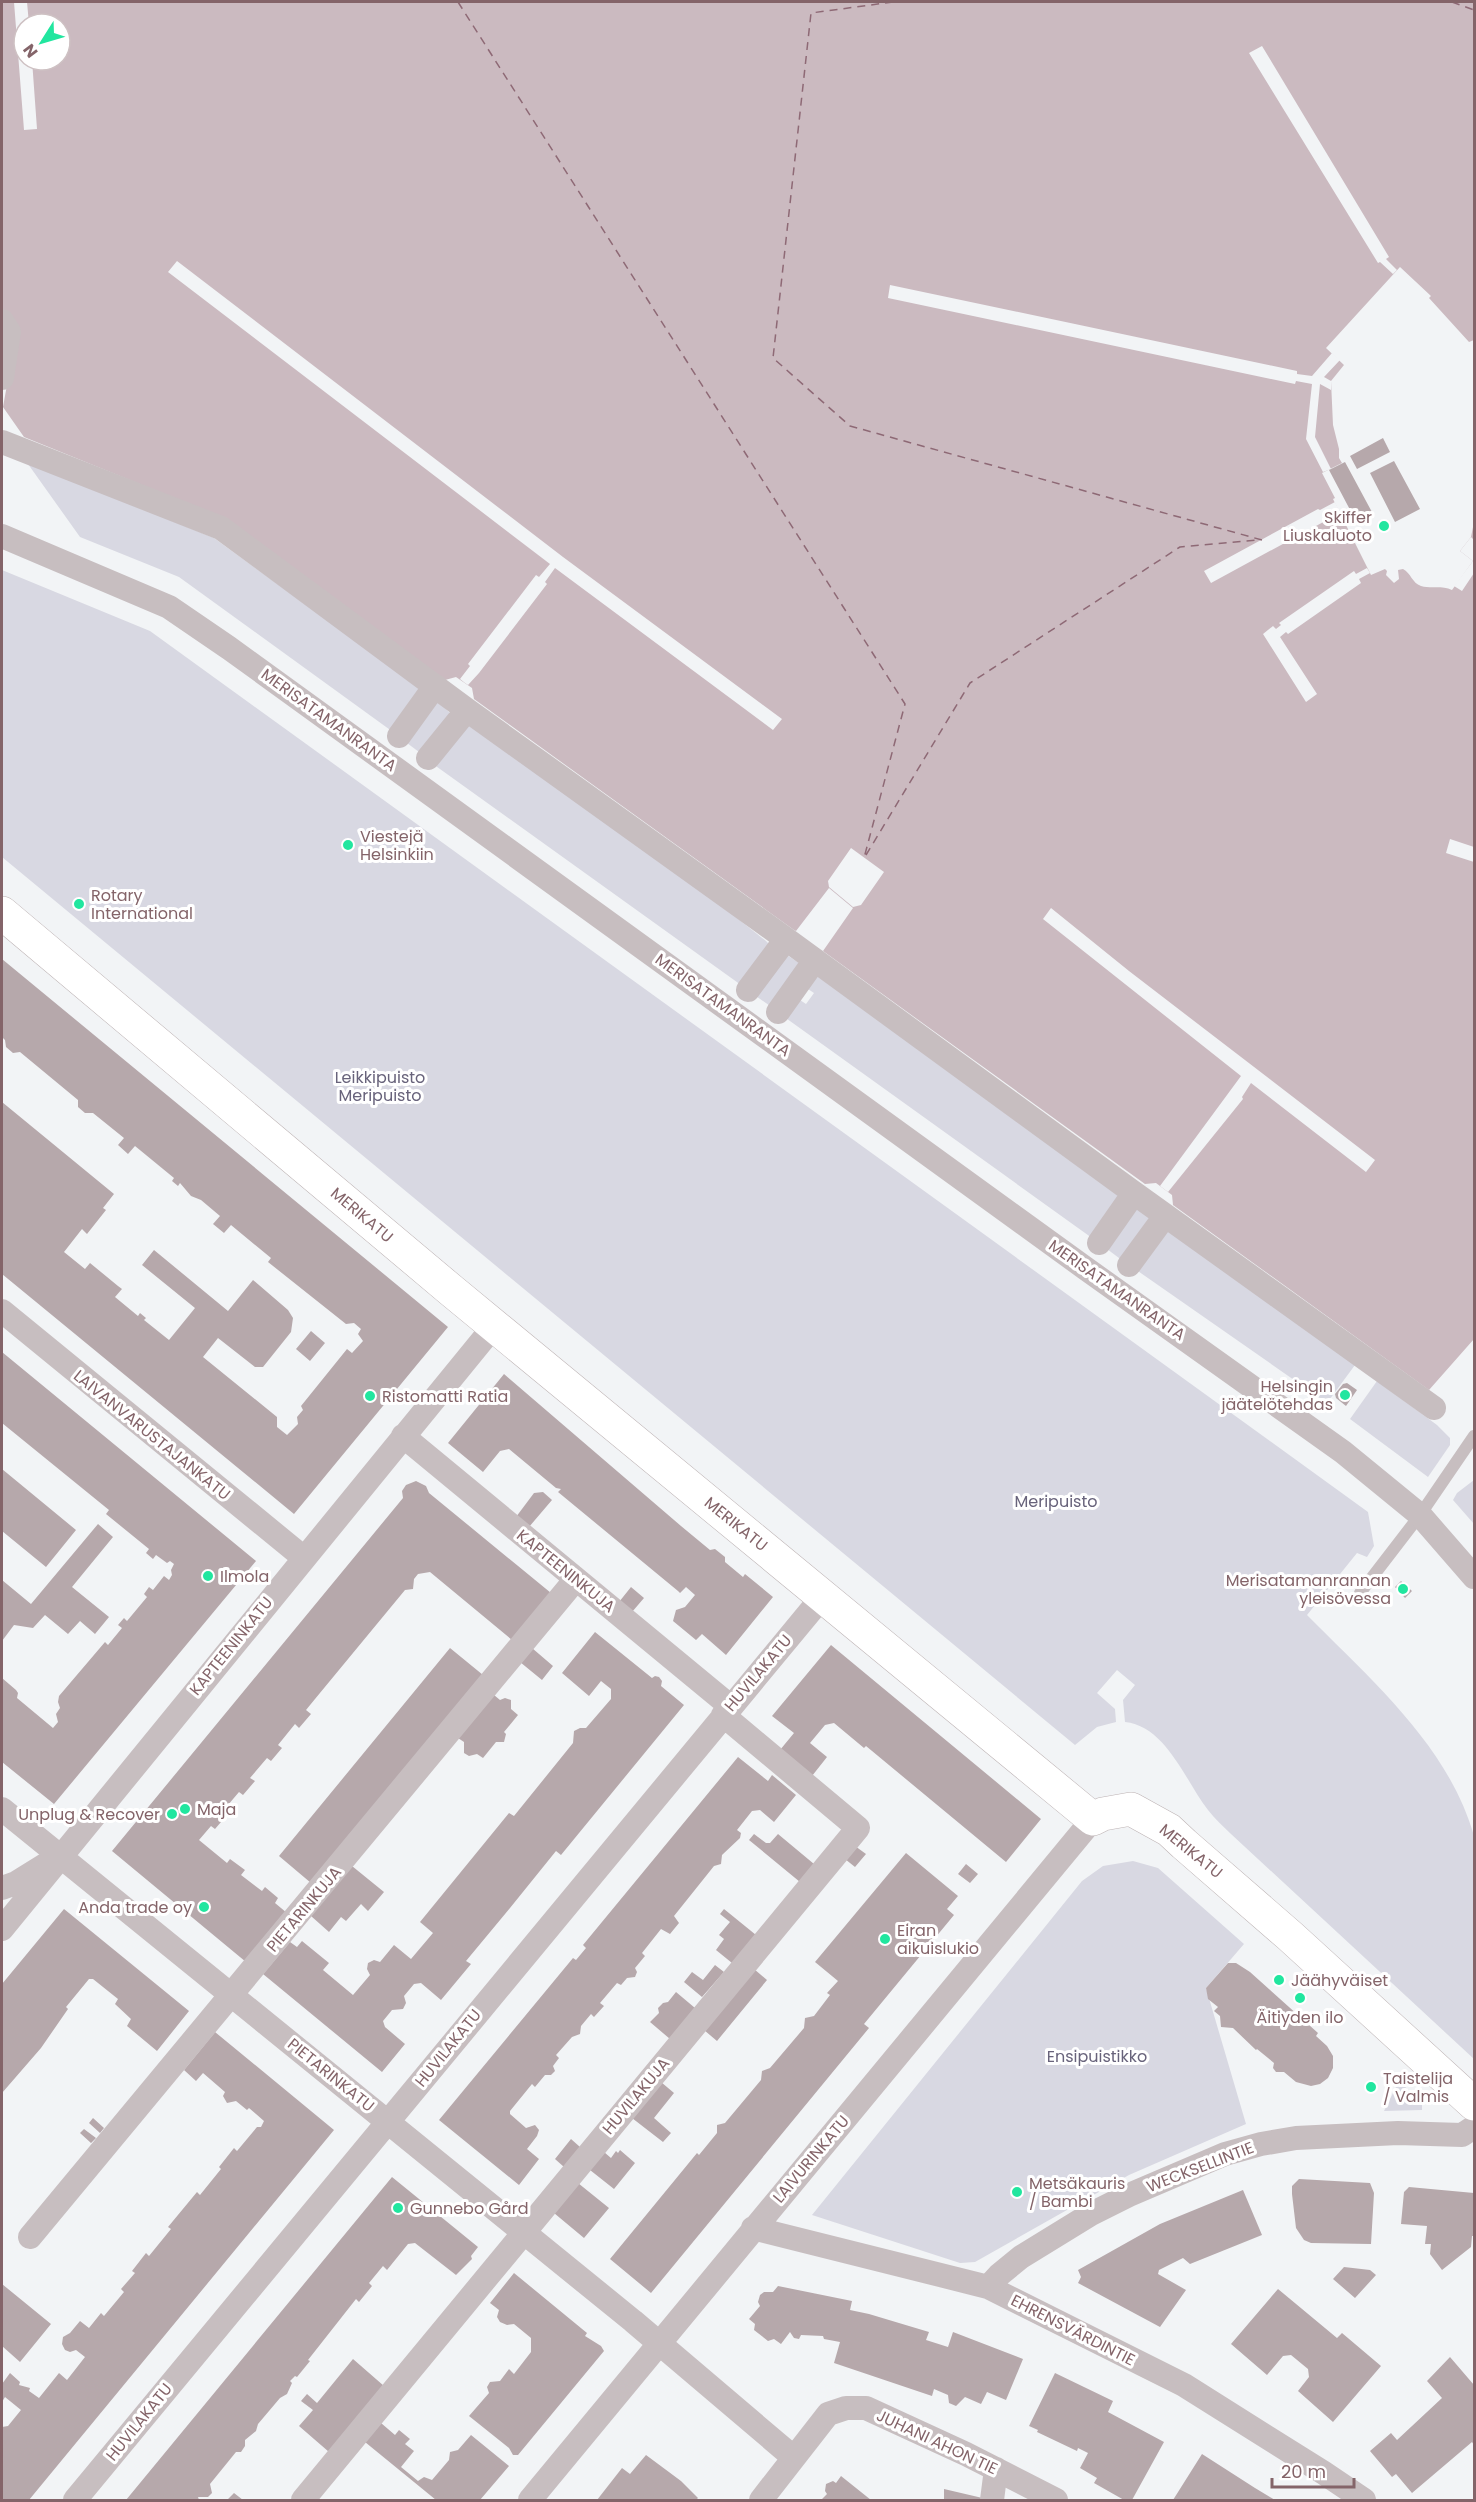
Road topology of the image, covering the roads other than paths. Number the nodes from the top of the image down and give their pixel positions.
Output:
1 (2, 321) edge
2 (2, 378) edge
3 (2, 442) edge
4 (2, 536) edge
5 (455, 695) junction
6 (399, 736) dead end
7 (428, 758) dead end
8 (2, 913) edge
9 (805, 947) junction
10 (748, 990) dead end
11 (778, 1012) dead end
12 (1154, 1201) junction
13 (1099, 1243) dead end
14 (1129, 1265) dead end
15 (2, 1311) edge
16 (494, 1326) junction
17 (1434, 1408) dead end
18 (403, 1436) junction
19 (1474, 1436) edge
20 (1420, 1515) junction
21 (304, 1558) junction
22 (1474, 1577) edge
23 (576, 1579) junction
24 (1360, 1593) dead end
25 (823, 1596) junction
26 (726, 1710) junction
27 (2, 1809) edge
28 (1093, 1819) junction
29 (59, 1856) junction
30 (2, 1888) edge
31 (2, 1929) edge
32 (232, 1995) junction
33 (1474, 2104) edge
34 (388, 2121) junction
35 (1474, 2127) edge
36 (753, 2228) junction
37 (524, 2232) junction
38 (30, 2237) dead end
39 (988, 2287) junction
40 (659, 2343) junction
41 (793, 2457) junction
42 (996, 2469) junction
43 (75, 2500) edge
44 (303, 2500) edge
45 (530, 2500) edge
46 (760, 2500) edge
47 (992, 2500) edge
48 (1056, 2500) edge
49 (1364, 2500) edge

1 - 2 street
3 - 5 street
4 - 20 street, MERISATAMANRANTA
5 - 6 street
5 - 7 street
5 - 9 street
8 - 16 street, MERIKATU
9 - 10 street
9 - 11 street
9 - 12 street
12 - 13 street
12 - 14 street
12 - 17 street
15 - 21 street, LAIVANVARUSTAJANKATU
16 - 18 street, KAPTEENINKATU
16 - 25 street, MERIKATU
18 - 21 street, KAPTEENINKATU
18 - 23 street, KAPTEENINKUJA
19 - 20 lane
20 - 22 street, MERISATAMANRANTA
20 - 24 lane
21 - 29 street, KAPTEENINKATU
23 - 26 street, KAPTEENINKUJA
23 - 32 street, PIETARINKUJA
25 - 26 street, HUVILAKATU
25 - 28 street, MERIKATU
26 - 34 street, HUVILAKATU
26 - 37 street, HUVILAKUJA
27 - 29 street, PIETARINKATU
28 - 33 street, MERIKATU
28 - 36 street, LAIVURINKATU
29 - 30 street, KAPTEENINKATU
29 - 31 street, KAPTEENINKATU
29 - 32 street, PIETARINKATU
32 - 34 street, PIETARINKATU
32 - 38 street, PIETARINKUJA
34 - 37 street, PIETARINKATU
34 - 43 street, HUVILAKATU
35 - 39 street, WECKSELLINTIE
36 - 39 street, EHRENSVÄRDINTIE
36 - 40 street, LAIVURINKATU
37 - 40 street, PIETARINKATU
37 - 44 street, HUVILAKUJA
39 - 49 street, EHRENSVÄRDINTIE
40 - 41 street
40 - 45 street, LAIVURINKATU
41 - 42 street, JUHANI AHON TIE
41 - 46 street, JUHANI AHON TIE
42 - 47 street
42 - 48 street, JUHANI AHON TIE

